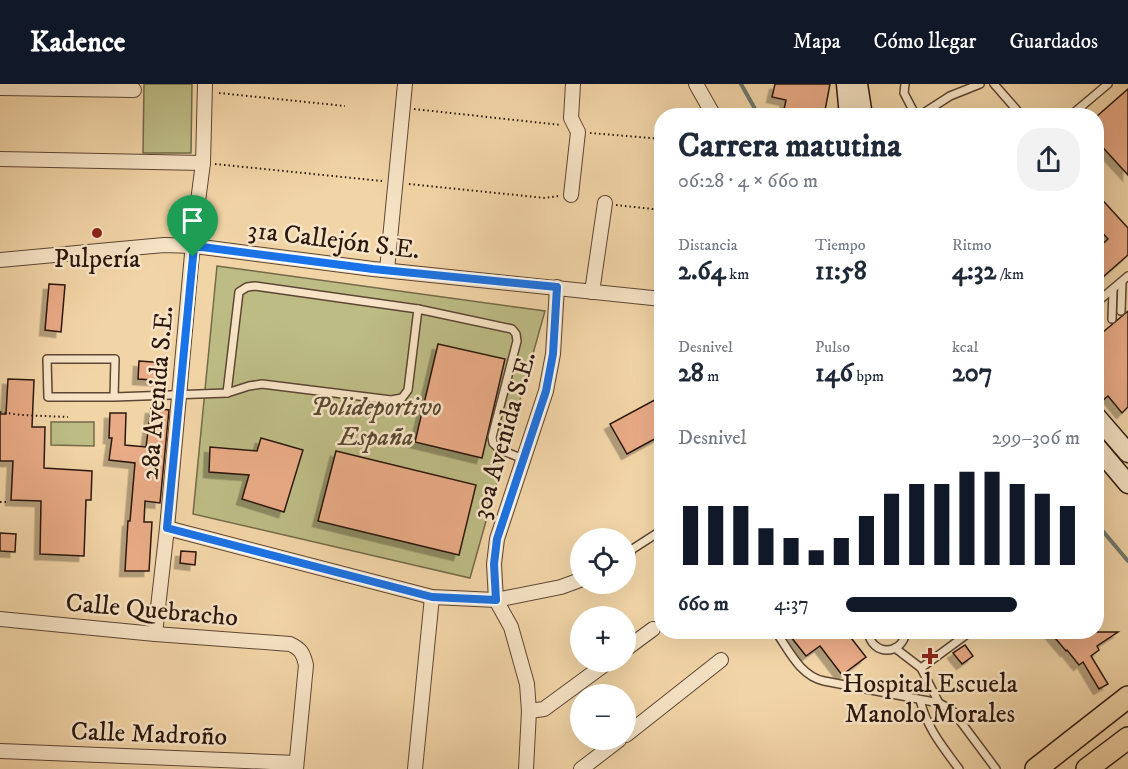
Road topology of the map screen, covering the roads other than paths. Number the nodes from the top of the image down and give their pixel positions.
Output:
1 (405, 84) edge
2 (573, 84) edge
3 (696, 84) edge
4 (846, 84) edge
5 (858, 84) edge
6 (905, 84) edge
7 (980, 84) edge
8 (994, 84) edge
9 (1108, 84) edge
10 (0, 88) edge
11 (205, 88) edge
12 (135, 90) dead end
13 (710, 108) edge
14 (856, 108) edge
15 (859, 108) edge
16 (912, 108) edge
17 (930, 108) edge
18 (1015, 108) edge
19 (1080, 108) edge
20 (0, 159) edge
21 (203, 163) junction
22 (571, 195) dead end
23 (605, 203) dead end
24 (194, 246) junction
25 (0, 260) edge
26 (387, 270) junction
27 (1125, 279) edge
28 (557, 287) junction
29 (1113, 290) junction
30 (592, 292) junction
31 (1104, 297) edge
32 (654, 298) edge
33 (418, 309) junction
34 (1121, 311) dead end
35 (1112, 319) dead end
36 (227, 393) junction
37 (180, 394) junction
38 (114, 396) junction
39 (1104, 424) edge
40 (1126, 446) edge
41 (1104, 450) edge
42 (1104, 455) edge
43 (524, 459) junction
44 (1128, 484) edge
45 (167, 528) junction
46 (654, 535) edge
47 (636, 547) edge
48 (570, 584) edge
49 (432, 597) junction
50 (496, 600) junction
51 (0, 619) edge
52 (653, 629) dead end
53 (156, 634) junction
54 (781, 639) edge
55 (870, 639) edge
56 (904, 639) edge
57 (960, 639) edge
58 (636, 642) edge
59 (895, 648) junction
60 (722, 660) dead end
61 (921, 668) junction
62 (594, 672) edge
63 (1128, 697) edge
64 (920, 700) junction
65 (939, 703) junction
66 (529, 711) junction
67 (636, 727) edge
68 (1128, 738) edge
69 (606, 750) edge
70 (0, 752) edge
71 (296, 766) edge
72 (415, 769) edge
73 (526, 769) edge
74 (581, 769) edge
75 (959, 769) edge
76 (996, 769) edge
77 (1036, 769) edge
78 (1087, 769) edge

1 - 26 street
2 - 22 street
3 - 13 street
4 - 14 main road
5 - 15 main road
6 - 16 lane
7 - 17 lane
8 - 18 lane
9 - 19 lane
10 - 12 street
11 - 21 street, 28a Avenida S.E.
20 - 21 street
21 - 24 street, 28a Avenida S.E.
23 - 30 street
24 - 25 street, 31a Callejón S.E.
24 - 26 street, 31a Callejón S.E.
24 - 37 street, 28a Avenida S.E.
26 - 28 street, 31a Callejón S.E.
27 - 29 lane
27 - 34 lane
28 - 30 street, 31a Callejón S.E.
28 - 43 street, 30a Avenida S.E.
29 - 31 lane
29 - 35 lane
30 - 32 street, 31a Callejón S.E.
33 - 36 lane
33 - 36 lane
33 - 43 lane
36 - 37 lane
37 - 38 lane
37 - 45 street, 28a Avenida S.E.
38 - 38 lane
39 - 40 main road
40 - 41 lane
42 - 44 main road
43 - 50 street, 30a Avenida S.E.
45 - 49 street
45 - 53 street, 28a Avenida S.E.
46 - 47 lane
48 - 50 street
49 - 50 street
49 - 72 street
50 - 66 street, 30a Avenida S.E.
51 - 53 street, Calle Quebracho
52 - 58 street
53 - 71 street, Calle Quebracho
54 - 64 lane
55 - 59 lane
56 - 59 lane
57 - 61 lane
59 - 61 lane
60 - 67 street
61 - 65 lane
62 - 66 street
63 - 77 main road
64 - 65 lane
64 - 75 lane
65 - 76 lane
66 - 73 street, 30a Avenida S.E.
68 - 78 main road
69 - 74 street
70 - 71 street, Calle Madroño

